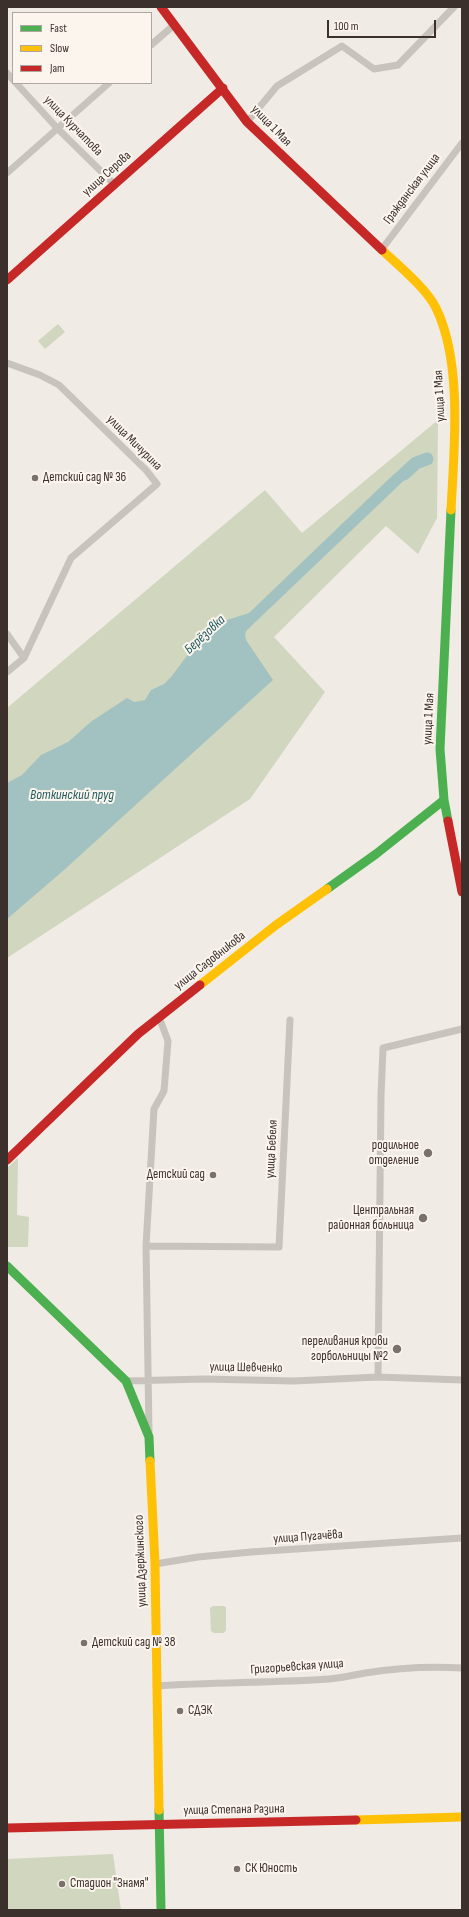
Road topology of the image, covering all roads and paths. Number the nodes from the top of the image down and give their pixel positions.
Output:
1 (161, 7) edge
2 (454, 7) edge
3 (174, 25) junction
4 (152, 45) edge
5 (17, 84) edge
6 (108, 84) edge
7 (223, 88) junction
8 (247, 122) junction
9 (58, 128) junction
10 (462, 143) edge
11 (7, 174) edge
12 (115, 185) junction
13 (382, 249) junction
14 (7, 280) edge
15 (7, 362) edge
16 (7, 634) edge
17 (24, 658) junction
18 (7, 672) edge
19 (444, 800) junction
20 (462, 892) edge
21 (159, 1017) junction
22 (290, 1020) dead end
23 (462, 1029) edge
24 (7, 1160) edge
25 (146, 1246) junction
26 (7, 1266) edge
27 (378, 1377) junction
28 (148, 1380) junction
29 (462, 1380) edge
30 (126, 1381) junction
31 (149, 1438) junction
32 (462, 1538) edge
33 (155, 1564) junction
34 (462, 1668) edge
35 (156, 1686) junction
36 (462, 1818) edge
37 (160, 1824) junction
38 (7, 1828) edge
39 (161, 1910) edge

1 - 3 main road, улица 1 Мая
2 - 8 street
3 - 4 street
3 - 7 main road, улица 1 Мая
5 - 9 street, улица Курчатова
6 - 9 street
7 - 8 main road, улица 1 Мая
7 - 12 main road, улица Серова
8 - 13 main road, улица 1 Мая
9 - 11 street
9 - 12 street, улица Курчатова
10 - 13 street, Гражданская улица
12 - 14 main road, улица Серова
13 - 19 main road, улица 1 Мая
15 - 17 street, улица Мичурина
16 - 17 street
17 - 18 street
19 - 20 main road, улица 1 Мая
19 - 21 main road, улица Садовникова
21 - 24 main road, улица Садовникова
21 - 25 street
22 - 25 street, улица Бебеля
23 - 27 street
25 - 28 street
26 - 30 main road, улица Дзержинского
27 - 28 street, улица Шевченко
27 - 29 street, улица Шевченко
28 - 30 street, улица Шевченко
28 - 31 street
30 - 31 main road, улица Дзержинского
31 - 33 main road, улица Дзержинского
32 - 33 street, улица Пугачёва
33 - 35 main road, улица Дзержинского
34 - 35 street, Григорьевская улица
35 - 37 main road, улица Дзержинского
36 - 37 main road, улица Степана Разина
37 - 38 main road, улица Степана Разина
37 - 39 main road, улица Дзержинского

